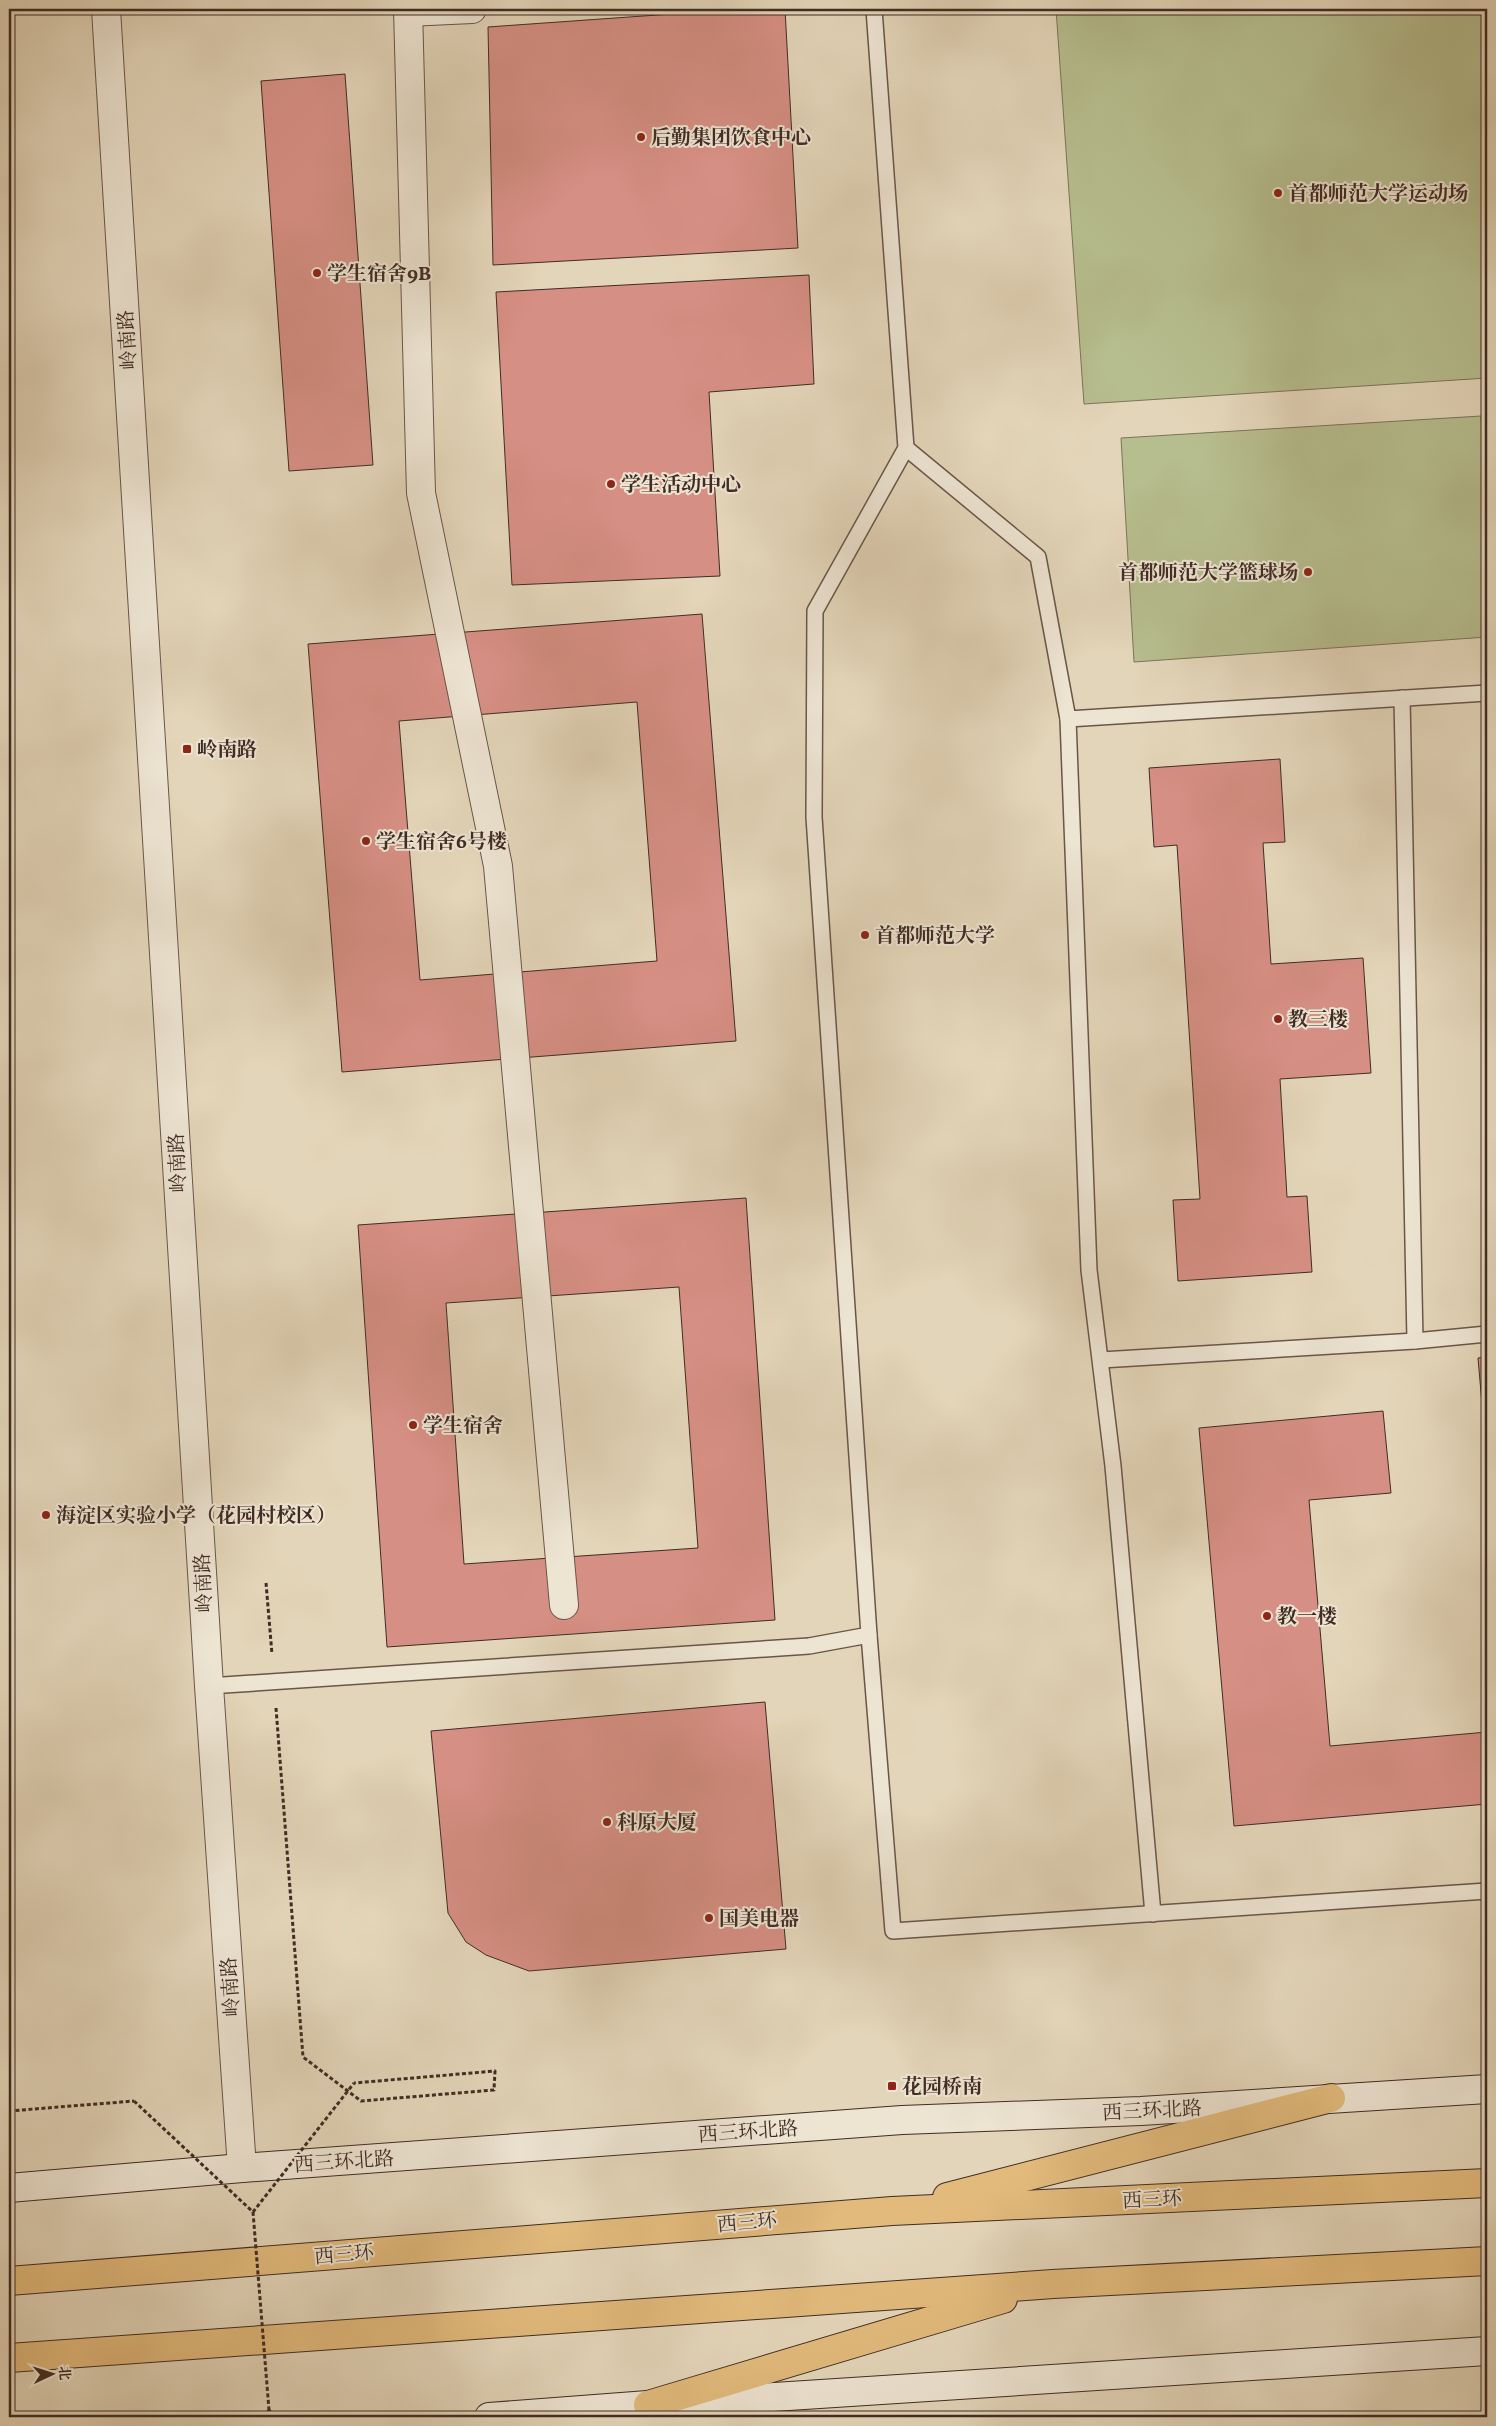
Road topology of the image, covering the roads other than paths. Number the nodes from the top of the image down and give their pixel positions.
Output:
1 (106, 9) edge
2 (472, 9) edge
3 (874, 9) edge
4 (408, 10) edge
5 (906, 448) junction
6 (1487, 693) edge
7 (1402, 698) junction
8 (1068, 719) junction
9 (1487, 1334) edge
10 (1415, 1341) junction
11 (1101, 1360) junction
12 (564, 1605) dead end
13 (870, 1635) junction
14 (209, 1686) junction
15 (1487, 1892) edge
16 (1153, 1914) junction
17 (1487, 2089) edge
18 (1331, 2098) junction
19 (242, 2168) junction
20 (1487, 2183) edge
21 (9, 2188) edge
22 (892, 2211) junction
23 (1487, 2261) edge
24 (9, 2281) edge
25 (1053, 2284) junction
26 (1487, 2351) edge
27 (9, 2358) edge
28 (648, 2405) junction
29 (489, 2417) edge

1 - 14 street, 岭南路
2 - 4 street
3 - 5 lane
4 - 12 street
5 - 8 lane
5 - 13 lane
6 - 7 lane
7 - 8 lane
7 - 10 lane
8 - 11 lane
9 - 10 lane
10 - 11 lane
11 - 16 lane
13 - 14 lane
13 - 16 lane
14 - 19 street, 岭南路
15 - 16 lane
17 - 18 street, 西三环北路
18 - 19 street, 西三环北路
18 - 22 highway
19 - 21 street, 西三环北路
20 - 22 highway, 西三环
22 - 24 highway, 西三环
23 - 25 highway
25 - 27 highway
25 - 28 highway
26 - 28 street
28 - 29 street

